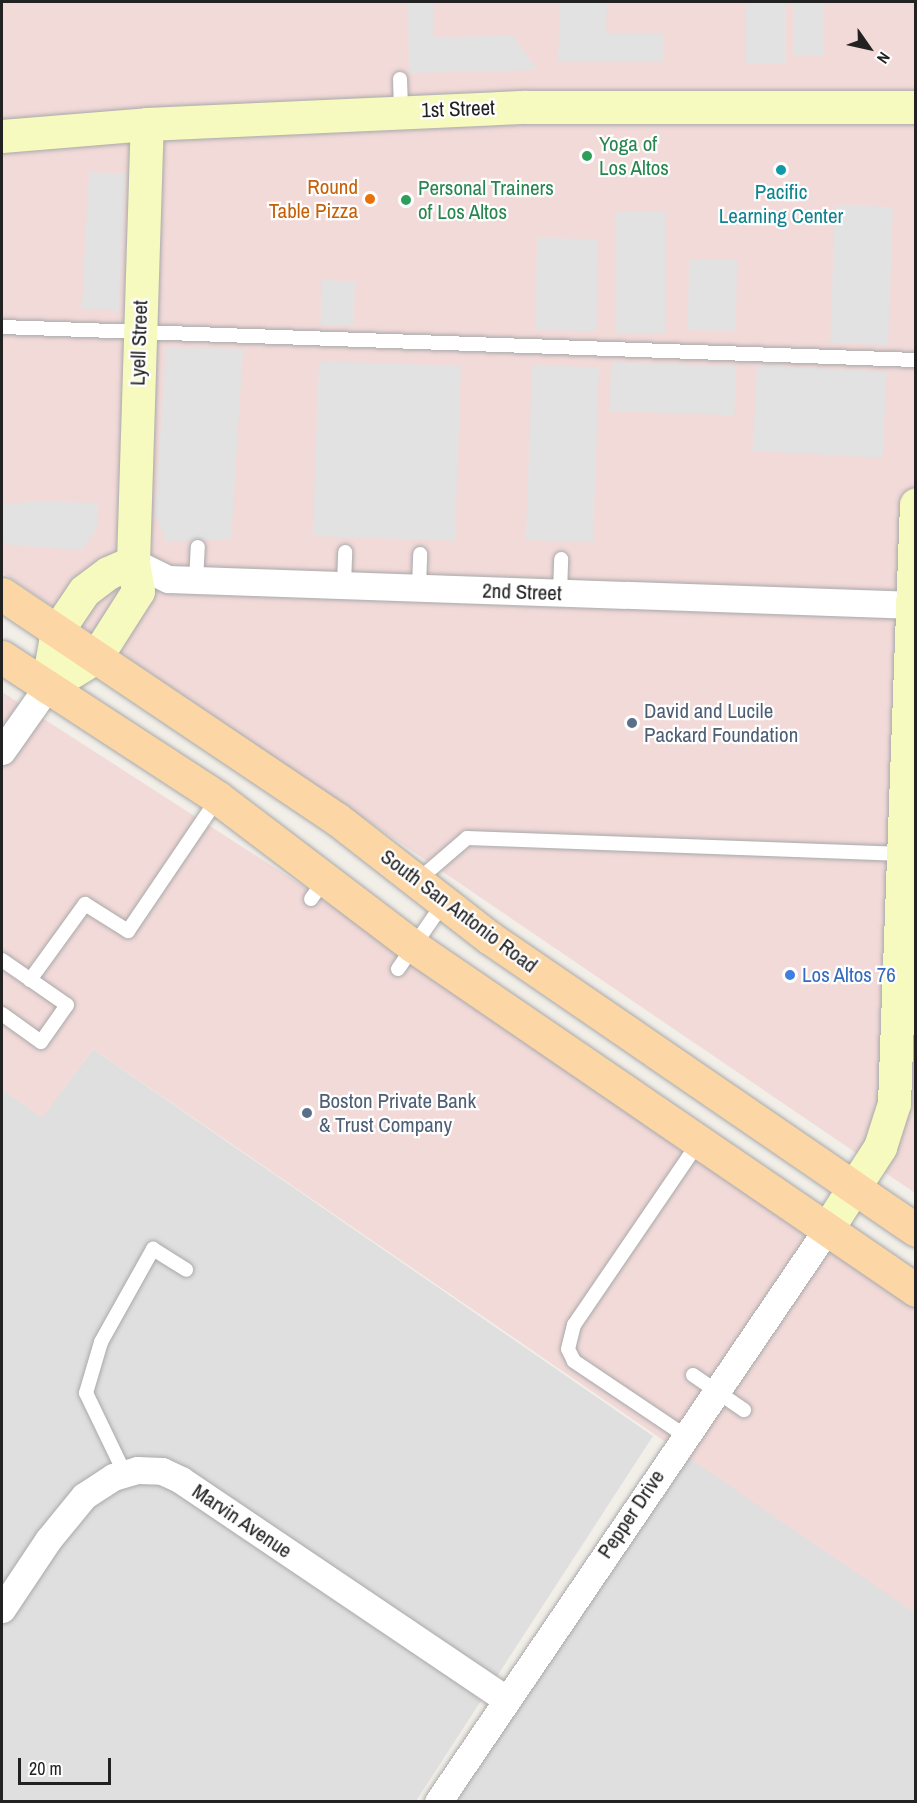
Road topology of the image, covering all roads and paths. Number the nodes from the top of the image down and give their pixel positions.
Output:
1 (400, 79) dead end
2 (915, 107) edge
3 (401, 111) junction
4 (147, 124) junction
5 (2, 136) edge
6 (2, 327) edge
7 (139, 333) junction
8 (915, 360) edge
9 (915, 504) edge
10 (198, 547) dead end
11 (345, 552) dead end
12 (420, 554) dead end
13 (561, 559) dead end
14 (133, 562) junction
15 (196, 580) junction
16 (344, 586) junction
17 (419, 588) junction
18 (560, 593) junction
19 (2, 594) edge
20 (914, 605) edge
21 (57, 631) junction
22 (2, 657) edge
23 (96, 657) junction
24 (47, 687) junction
25 (912, 706) edge
26 (2, 751) edge
27 (218, 798) junction
28 (904, 854) junction
29 (417, 880) junction
30 (444, 902) junction
31 (405, 957) junction
32 (2, 960) edge
33 (30, 980) junction
34 (2, 1014) edge
35 (905, 1104) edge
36 (699, 1142) junction
37 (854, 1188) junction
38 (827, 1229) junction
39 (915, 1230) edge
40 (186, 1270) dead end
41 (915, 1290) edge
42 (693, 1375) dead end
43 (715, 1390) junction
44 (744, 1410) dead end
45 (684, 1436) junction
46 (125, 1474) junction
47 (2, 1609) edge
48 (506, 1699) junction
49 (438, 1802) edge

1 - 3 lane
2 - 3 street, 1st Street
3 - 4 street, 1st Street
4 - 5 street, 1st Street
4 - 7 street, Lyell Street
6 - 7 lane
7 - 8 lane
7 - 14 street, Lyell Street
9 - 20 street
10 - 15 lane
11 - 16 lane
12 - 17 lane
13 - 18 lane
14 - 15 street, 2nd Street
14 - 21 street, Lyell Street
14 - 23 street, Lyell Street
15 - 16 street, 2nd Street
16 - 17 street, 2nd Street
17 - 18 street, 2nd Street
18 - 20 street, 2nd Street
19 - 21 main road, South San Antonio Road
20 - 25 street
21 - 23 main road, South San Antonio Road
21 - 24 street, Lyell Street
22 - 24 main road
23 - 24 street, Lyell Street
23 - 29 main road, South San Antonio Road
24 - 26 street, Lyell Street
24 - 27 main road
25 - 28 street
27 - 31 main road
27 - 33 lane
28 - 29 lane
28 - 35 street
29 - 30 main road, South San Antonio Road
30 - 31 lane
30 - 37 main road, South San Antonio Road
31 - 36 main road
32 - 33 lane
33 - 34 lane
35 - 37 street
36 - 38 main road
36 - 45 lane
37 - 38 street
37 - 39 main road, South San Antonio Road
38 - 41 main road
38 - 43 street, Pepper Drive
40 - 46 lane
42 - 43 lane
43 - 44 lane
43 - 45 street, Pepper Drive
45 - 48 street, Pepper Drive
46 - 47 street, Marvin Avenue
46 - 48 street, Marvin Avenue
48 - 49 street, Pepper Drive

